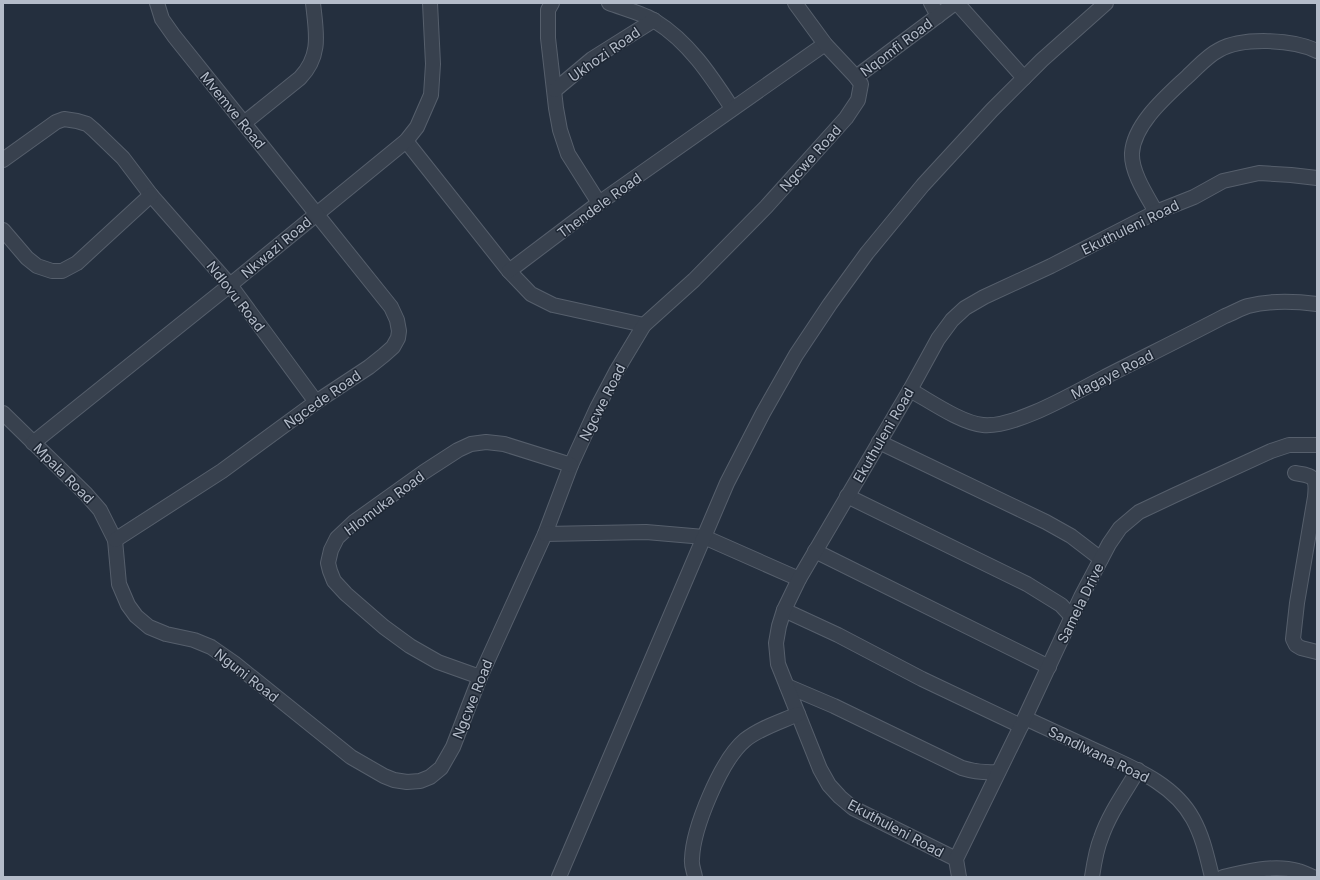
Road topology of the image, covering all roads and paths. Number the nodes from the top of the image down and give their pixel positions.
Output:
1 (157, 3) edge
2 (313, 3) edge
3 (430, 3) edge
4 (552, 3) edge
5 (609, 3) edge
6 (795, 3) edge
7 (930, 3) edge
8 (956, 3) edge
9 (1106, 3) edge
10 (938, 16) junction
11 (654, 20) junction
12 (825, 44) junction
13 (1317, 51) edge
14 (856, 77) junction
15 (1024, 78) junction
16 (555, 90) junction
17 (732, 108) junction
18 (244, 123) junction
19 (406, 141) junction
20 (3, 160) edge
21 (1317, 178) edge
22 (151, 195) junction
23 (600, 203) junction
24 (1156, 212) junction
25 (316, 214) junction
26 (3, 230) edge
27 (509, 271) junction
28 (230, 285) junction
29 (1317, 304) edge
30 (644, 325) junction
31 (910, 390) junction
32 (316, 402) junction
33 (3, 413) edge
34 (879, 442) junction
35 (33, 443) junction
36 (1317, 445) edge
37 (571, 466) junction
38 (1295, 473) dead end
39 (847, 496) junction
40 (545, 534) junction
41 (704, 537) junction
42 (115, 540) junction
43 (815, 551) junction
44 (1101, 559) junction
45 (799, 579) junction
46 (784, 610) junction
47 (1072, 617) junction
48 (1317, 652) edge
49 (1049, 667) junction
50 (480, 677) junction
51 (787, 686) junction
52 (798, 714) junction
53 (1023, 722) junction
54 (1138, 770) junction
55 (998, 772) junction
56 (420, 781) joint
57 (956, 859) junction
58 (559, 877) edge
59 (695, 877) edge
60 (959, 877) edge
61 (1092, 877) edge
62 (1212, 877) edge
63 (1223, 877) edge
64 (1313, 877) edge

1 - 18 street, Mvemve Road
2 - 18 street
3 - 19 street, Nkwazi Road
4 - 16 street, Ukhozi Road
5 - 11 street, Ukhozi Road
6 - 12 street, Nqomfi Road
7 - 10 street
8 - 10 street, Nqomfi Road
8 - 15 street
9 - 15 street
10 - 14 street, Nqomfi Road
11 - 16 street, Ukhozi Road
11 - 17 street, Ukhozi Road
12 - 14 street, Nqomfi Road
12 - 17 street, Thendele Road
13 - 24 street
14 - 30 street, Ngcwe Road
15 - 41 street
16 - 23 street, Ukhozi Road
17 - 23 street, Thendele Road
18 - 25 street, Mvemve Road
19 - 25 street, Nkwazi Road
19 - 27 street
20 - 22 street, Ndlovu Road
21 - 24 street, Ekuthuleni Road
22 - 26 street
22 - 28 street, Ndlovu Road
23 - 27 street, Thendele Road
24 - 31 street, Ekuthuleni Road
25 - 28 street, Nkwazi Road
25 - 32 street, Ngcede Road
27 - 30 street
28 - 32 street, Ndlovu Road
28 - 35 street, Nkwazi Road
29 - 31 street, Magaye Road
30 - 37 street, Ngcwe Road
31 - 34 street, Ekuthuleni Road
32 - 42 street, Ngcede Road
33 - 35 street, Mpala Road
34 - 39 street, Ekuthuleni Road
34 - 44 street
35 - 42 street, Mpala Road
36 - 44 street, Samela Drive
37 - 40 street, Ngcwe Road
37 - 50 street, Hlomuka Road
38 - 48 street
39 - 43 street, Ekuthuleni Road
39 - 47 street
40 - 41 street
40 - 50 street, Ngcwe Road
41 - 45 street
41 - 58 street
42 - 56 street, Nguni Road
43 - 45 street, Ekuthuleni Road
43 - 49 street
44 - 47 street, Samela Drive
45 - 46 street, Ekuthuleni Road
46 - 51 street, Ekuthuleni Road
46 - 53 street, Sandlwana Road
47 - 49 street, Samela Drive
49 - 53 street, Samela Drive
50 - 56 street, Ngcwe Road
51 - 52 street, Ekuthuleni Road
51 - 55 street
52 - 57 street, Ekuthuleni Road
52 - 59 street
53 - 54 street, Sandlwana Road
53 - 55 street, Samela Drive
54 - 61 street
54 - 62 street, Sandlwana Road
55 - 57 street, Samela Drive
57 - 60 street
63 - 64 street

